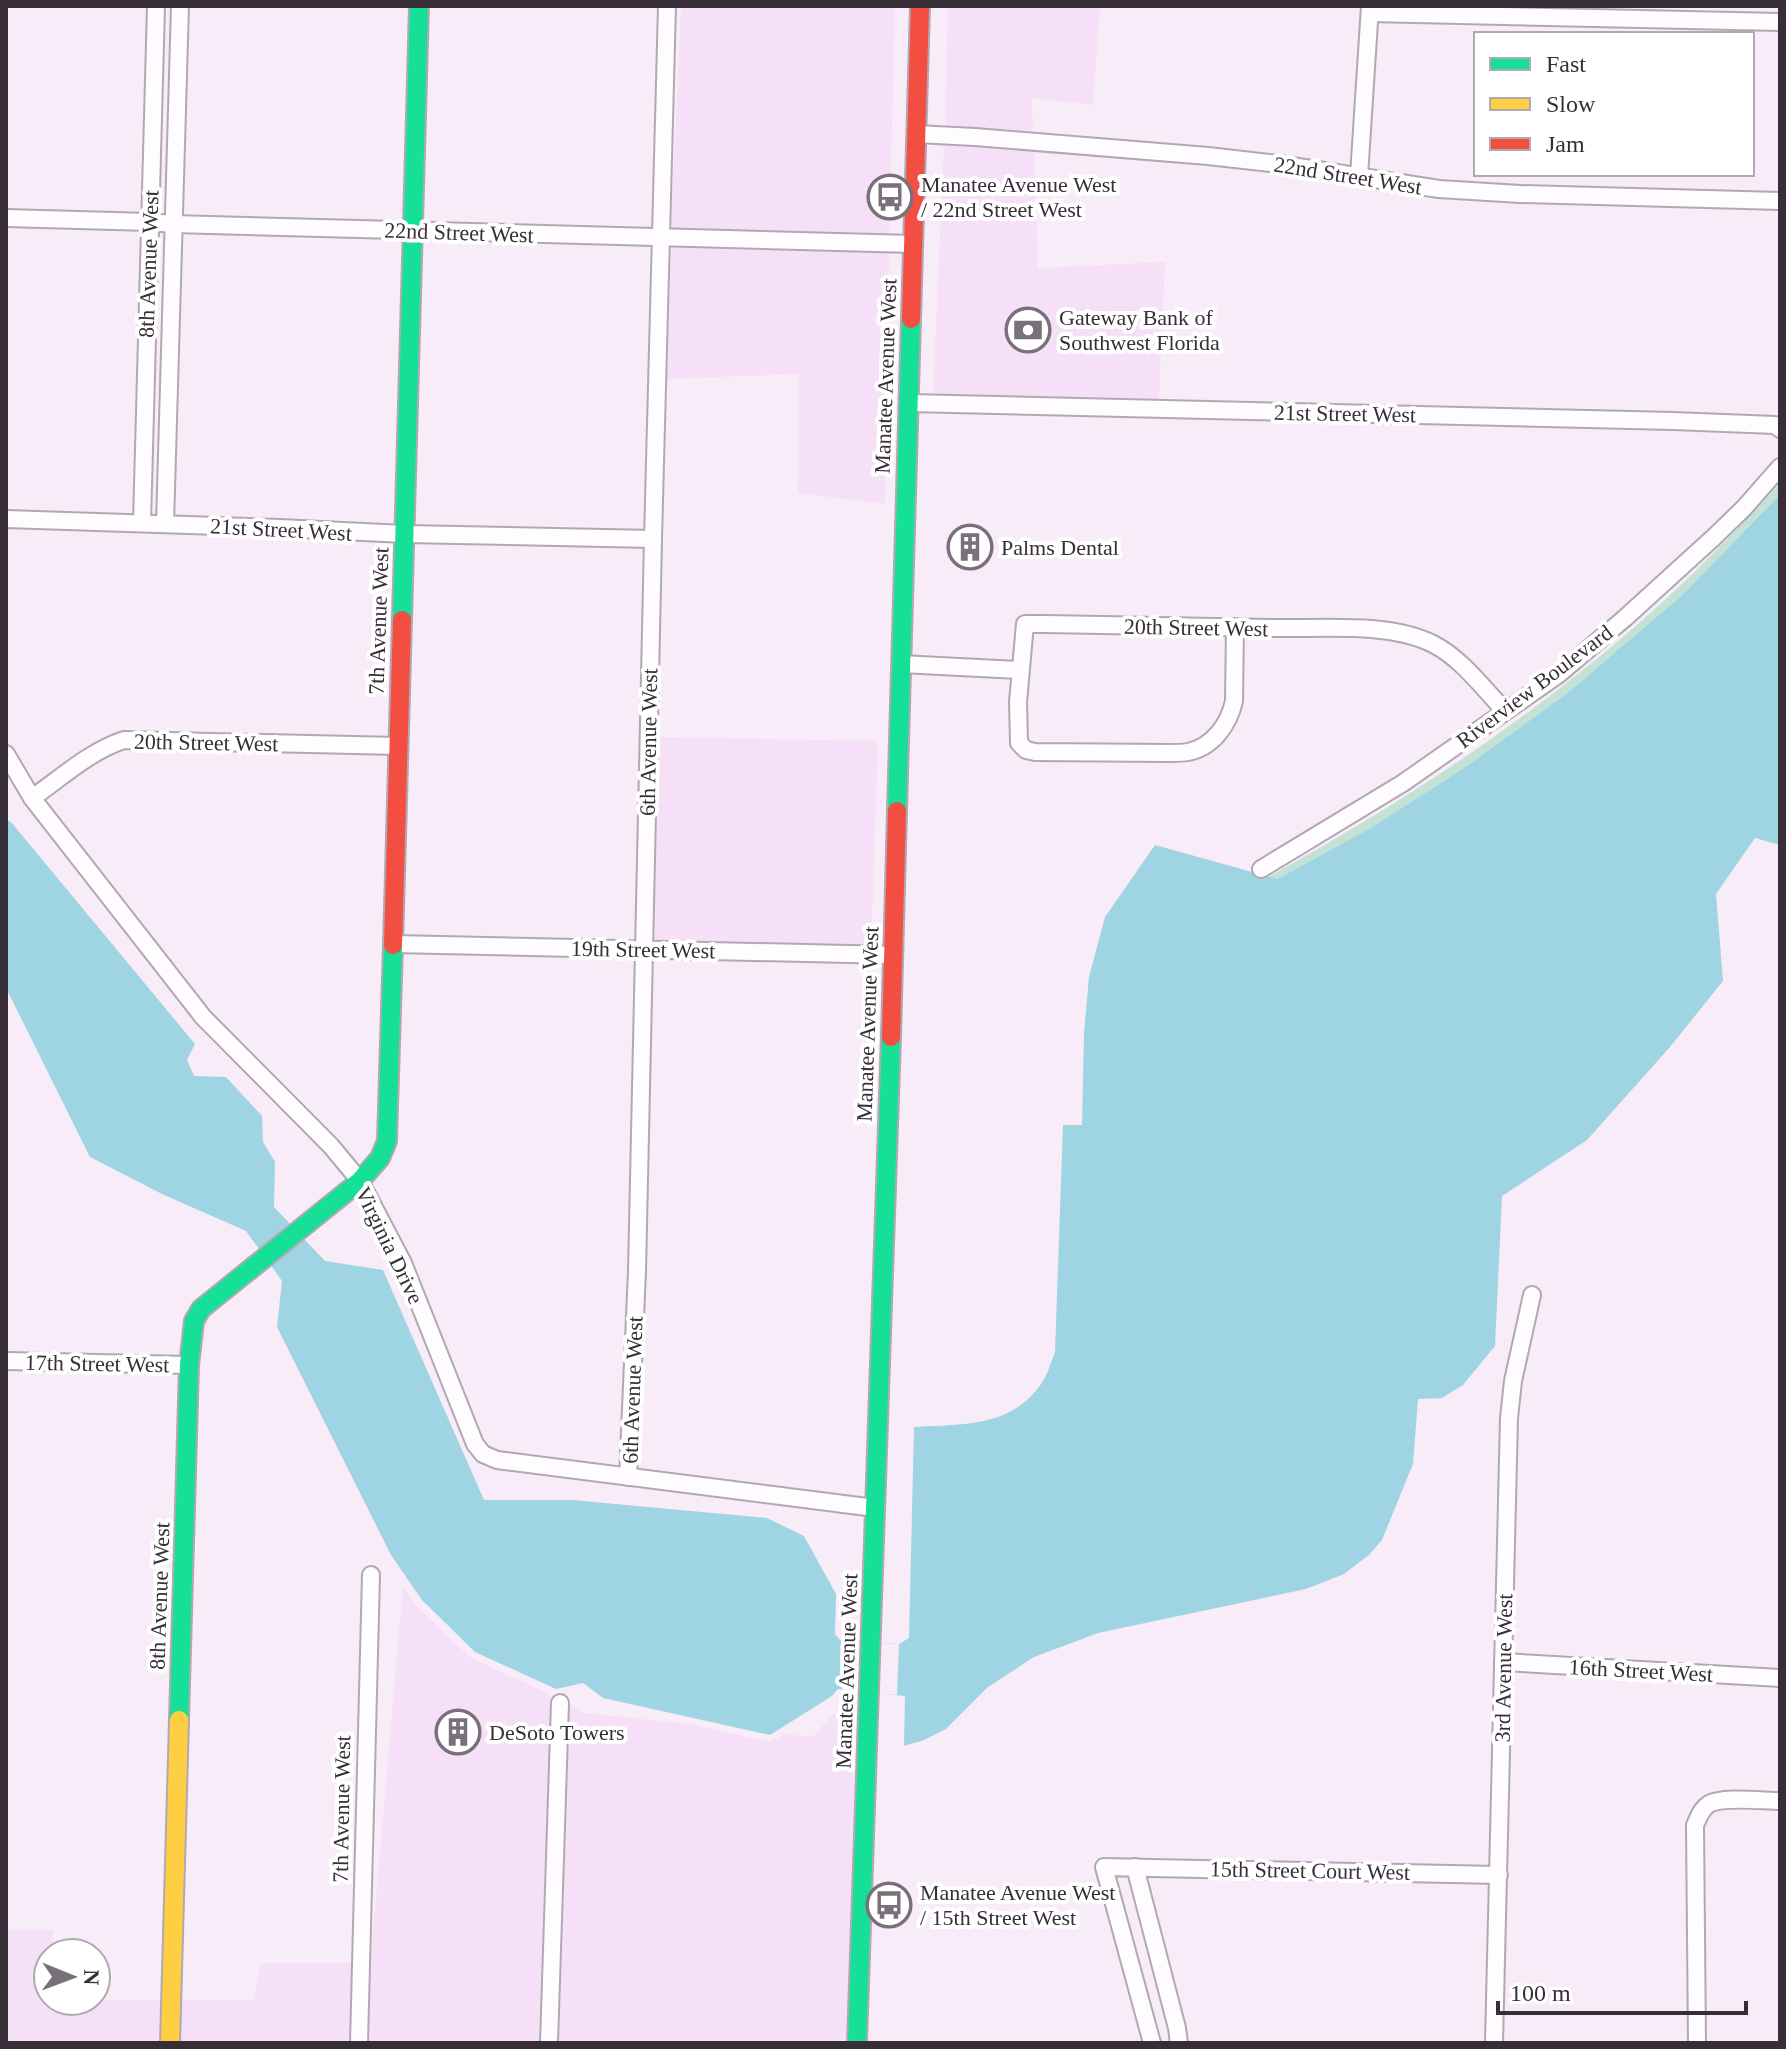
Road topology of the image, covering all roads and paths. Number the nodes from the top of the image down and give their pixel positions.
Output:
1 (156, 6) edge
2 (180, 6) edge
3 (419, 6) edge
4 (667, 6) edge
5 (920, 6) edge
6 (1370, 10) edge
7 (1780, 22) edge
8 (916, 134) junction
9 (1359, 176) junction
10 (1780, 201) edge
11 (6, 218) edge
12 (150, 222) junction
13 (173, 224) junction
14 (412, 230) junction
15 (662, 237) junction
16 (913, 244) junction
17 (909, 403) junction
18 (1780, 429) edge
19 (1780, 467) edge
20 (6, 519) edge
21 (142, 523) junction
22 (165, 524) junction
23 (405, 534) junction
24 (653, 539) junction
25 (1235, 627) junction
26 (901, 664) junction
27 (1020, 670) junction
28 (1504, 710) junction
29 (398, 746) junction
30 (6, 754) edge
31 (32, 798) junction
32 (1261, 869) dead end
33 (393, 944) junction
34 (644, 949) junction
35 (893, 955) junction
36 (360, 1181) junction
37 (323, 1211) joint
38 (1532, 1295) dead end
39 (6, 1361) edge
40 (189, 1365) junction
41 (628, 1477) junction
42 (875, 1508) junction
43 (371, 1575) dead end
44 (1503, 1662) junction
45 (1780, 1678) edge
46 (560, 1703) dead end
47 (1780, 1801) edge
48 (1120, 1867) junction
49 (1499, 1875) junction
50 (170, 2043) edge
51 (359, 2043) edge
52 (549, 2043) edge
53 (857, 2043) edge
54 (1152, 2043) edge
55 (1179, 2043) edge
56 (1494, 2043) edge
57 (1697, 2043) edge

1 - 12 street, 8th Avenue West
2 - 13 street, 8th Avenue West
3 - 14 street, 7th Avenue West
4 - 15 street, 6th Avenue West
5 - 8 street, Manatee Avenue West
6 - 7 street
6 - 9 street
8 - 9 street, 22nd Street West
8 - 16 street, Manatee Avenue West
9 - 10 street, 22nd Street West
11 - 12 street, 22nd Street West
12 - 13 street, 22nd Street West
12 - 21 street, 8th Avenue West
13 - 14 street, 22nd Street West
13 - 22 street, 8th Avenue West
14 - 15 street, 22nd Street West
14 - 23 street, 7th Avenue West
15 - 16 street, 22nd Street West
15 - 24 street, 6th Avenue West
16 - 17 street, Manatee Avenue West
17 - 18 street, 21st Street West
17 - 26 street, Manatee Avenue West
19 - 28 street, Riverview Boulevard
20 - 21 street, 21st Street West
21 - 22 street, 21st Street West
22 - 23 street, 21st Street West
23 - 24 street, 21st Street West
23 - 29 street, 7th Avenue West
24 - 34 street, 6th Avenue West
25 - 27 street, 20th Street West
25 - 27 street
25 - 28 street, 20th Street West
26 - 27 street
26 - 35 street, Manatee Avenue West
28 - 32 street, Riverview Boulevard
29 - 31 street, 20th Street West
29 - 33 street, 7th Avenue West
30 - 31 street, Virginia Drive
31 - 36 street, Virginia Drive
33 - 34 street, 19th Street West
33 - 36 street, 7th Avenue West
34 - 35 street, 19th Street West
34 - 41 street, 6th Avenue West
35 - 42 street, Manatee Avenue West
36 - 37 street, 7th Avenue West
36 - 41 street, Virginia Drive
37 - 40 street, 8th Avenue West
38 - 44 street, 3rd Avenue West
39 - 40 street, 17th Street West
40 - 50 street, 8th Avenue West
41 - 42 street, Virginia Drive
42 - 53 street, Manatee Avenue West
43 - 51 street, 7th Avenue West
44 - 45 street, 16th Street West
44 - 49 street, 3rd Avenue West
46 - 52 street
47 - 57 street
48 - 49 street, 15th Street Court West
48 - 54 street
48 - 55 street
49 - 56 street, 3rd Avenue West

